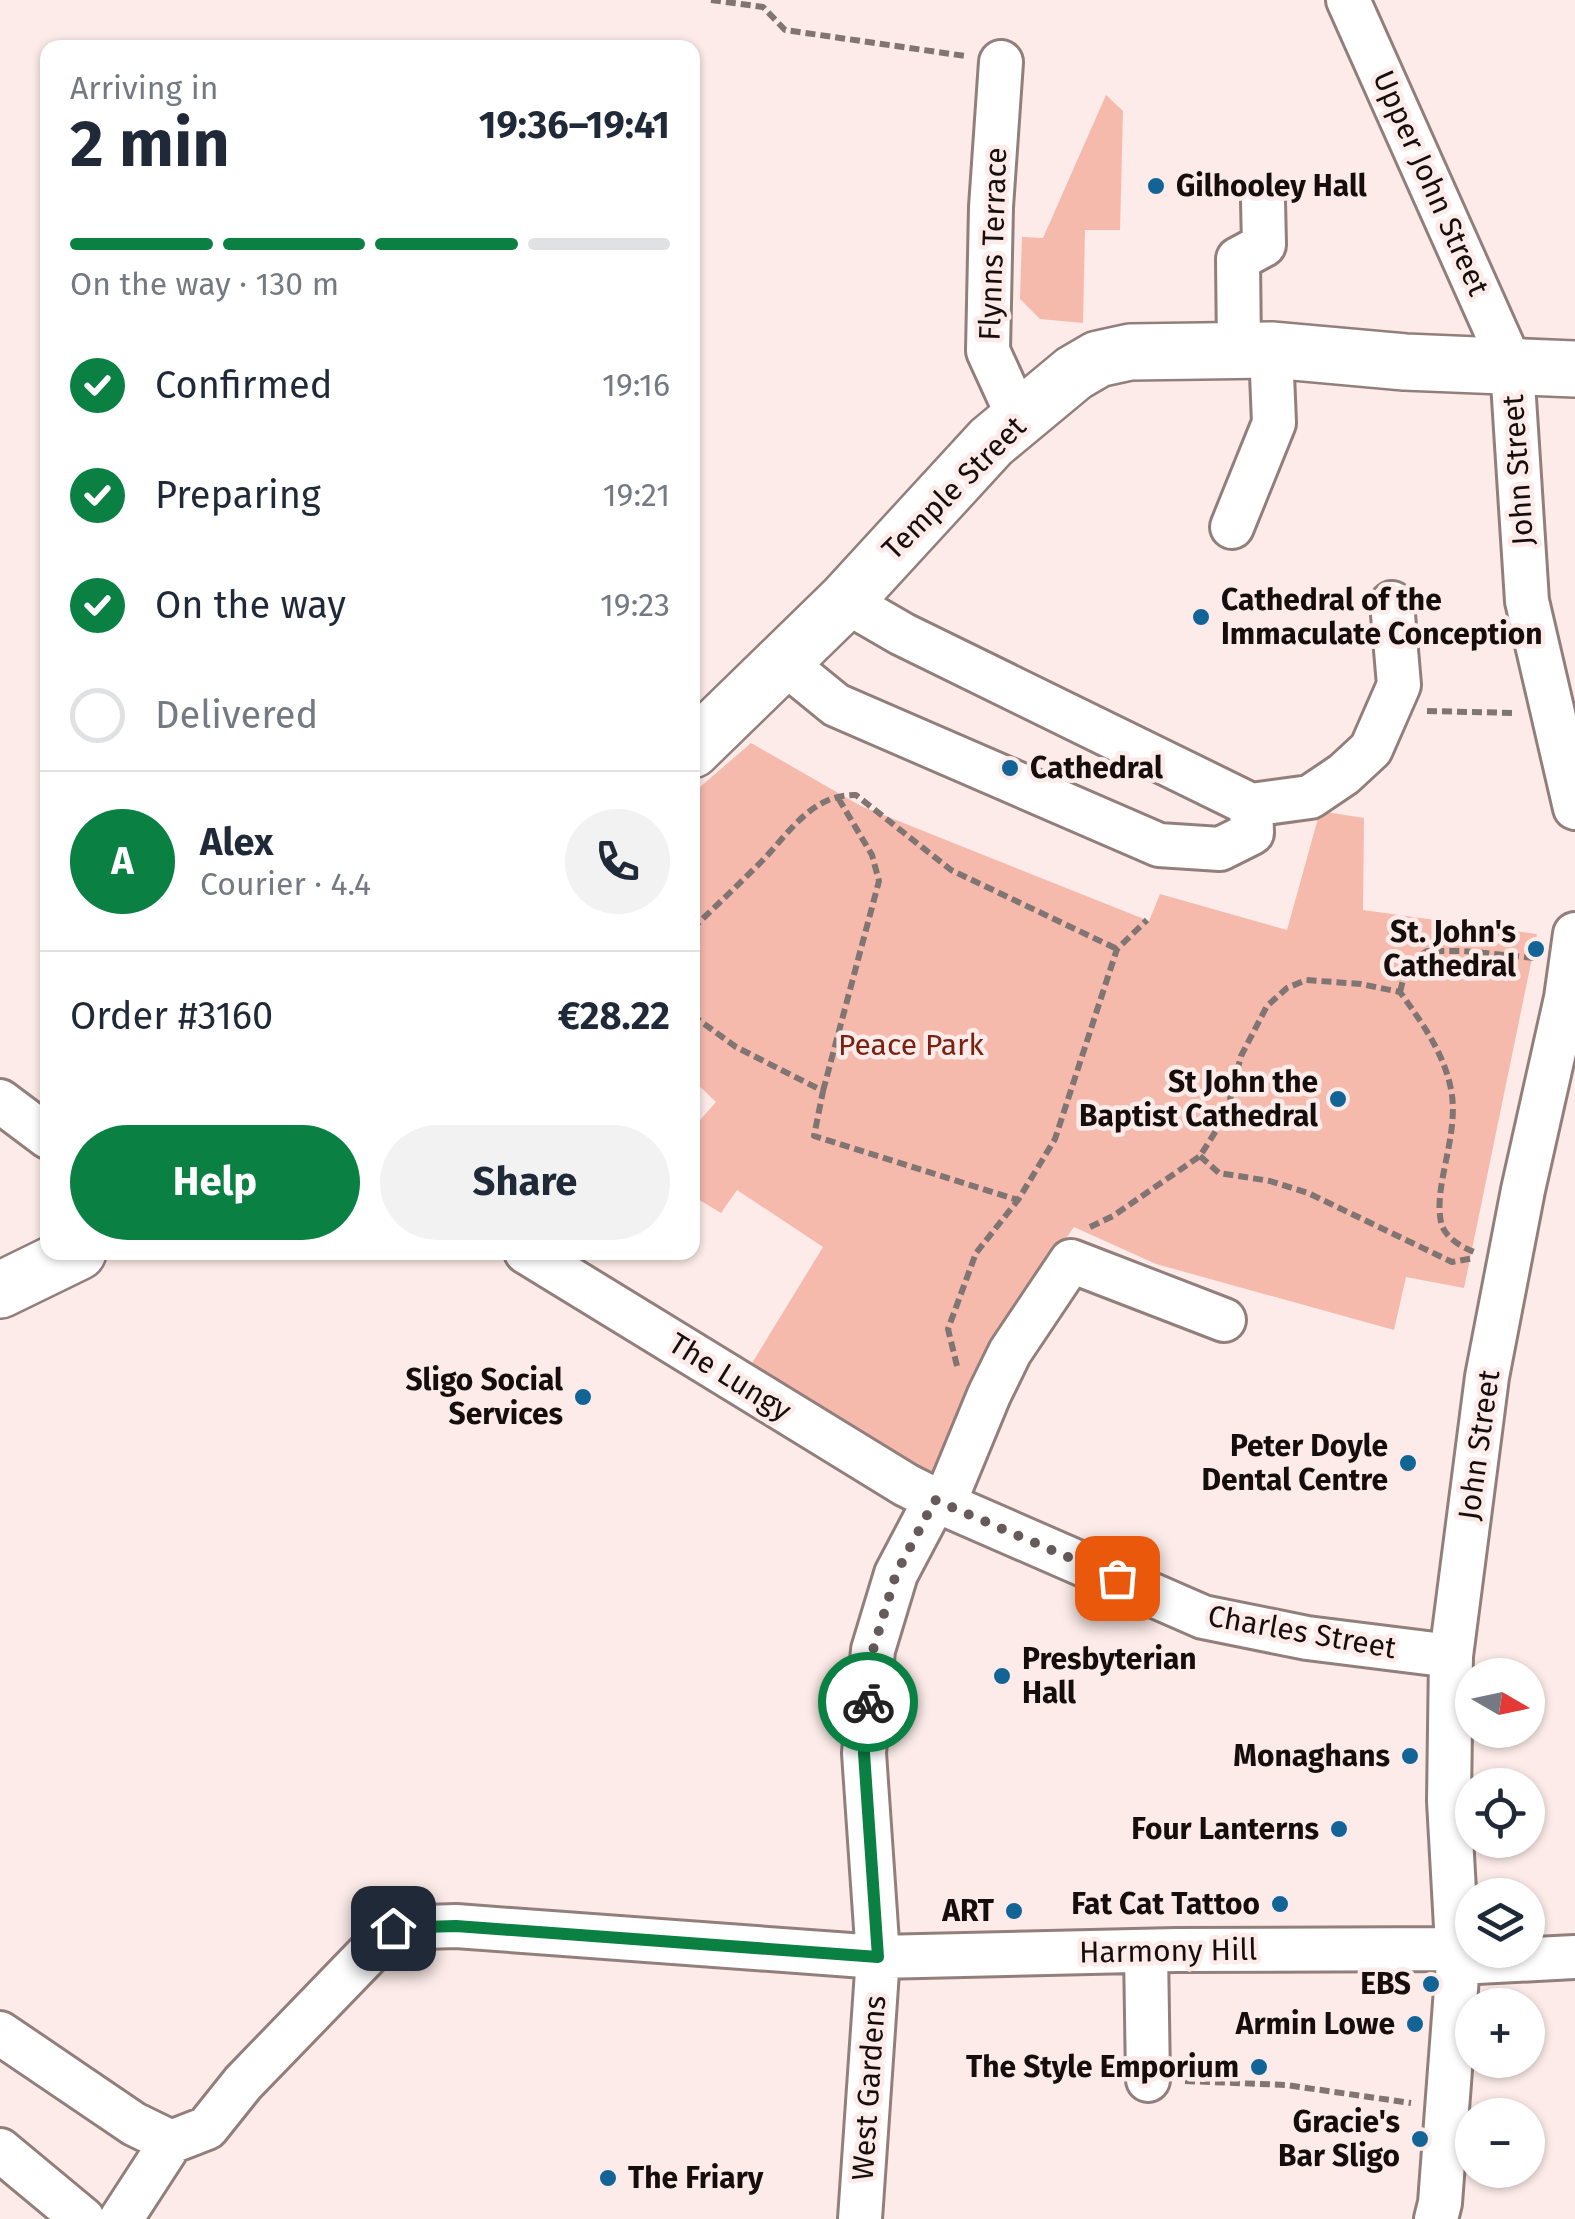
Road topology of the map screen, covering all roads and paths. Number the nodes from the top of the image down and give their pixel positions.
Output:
1 (711, 0) edge
2 (1348, 0) edge
3 (1001, 62) joint
4 (1263, 201) dead end
5 (1255, 350) junction
6 (1512, 367) junction
7 (1575, 370) edge
8 (1020, 421) junction
9 (1232, 527) dead end
10 (845, 601) junction
11 (1392, 603) dead end
12 (782, 661) junction
13 (1436, 713) dead end
14 (1518, 713) dead end
15 (700, 742) edge
16 (837, 795) junction
17 (1251, 805) junction
18 (1575, 808) edge
19 (700, 920) edge
20 (1147, 920) dead end
21 (1117, 949) junction
22 (1572, 974) edge
23 (1400, 992) junction
24 (700, 1021) edge
25 (823, 1091) junction
26 (0, 1101) edge
27 (40, 1131) edge
28 (1200, 1156) junction
29 (1018, 1200) junction
30 (62, 1260) edge
31 (539, 1260) edge
32 (1071, 1261) junction
33 (0, 1290) edge
34 (1224, 1320) dead end
35 (960, 1375) dead end
36 (940, 1502) junction
37 (1452, 1656) junction
38 (1455, 1910) edge
39 (1146, 1951) junction
40 (1455, 1956) edge
41 (878, 1957) junction
42 (1545, 1957) edge
43 (1575, 1957) edge
44 (1457, 1968) edge
45 (0, 2033) edge
46 (1148, 2080) joint
47 (1447, 2108) junction
48 (171, 2142) junction
49 (0, 2150) edge
50 (83, 2219) edge
51 (121, 2219) edge
52 (860, 2219) edge
53 (1436, 2219) edge

1 - 3 path
2 - 6 street, Upper John Street
3 - 8 street, Flynns Terrace
4 - 5 street
5 - 6 main road, Temple Street
5 - 8 main road, Temple Street
5 - 9 street
6 - 7 main road, Temple Street
6 - 18 street, John Street
8 - 10 main road, Temple Street
10 - 12 main road, Temple Street
10 - 17 street
11 - 17 street
12 - 15 main road, Temple Street
12 - 17 street
13 - 14 path
16 - 19 path
16 - 21 path
16 - 25 path
20 - 21 path
21 - 29 path
22 - 23 path
22 - 37 street, John Street
23 - 28 path
23 - 28 path
24 - 25 path
25 - 29 path
26 - 27 street
28 - 32 path
29 - 35 path
30 - 33 main road
31 - 36 street, The Lungy
32 - 34 street
32 - 36 street, West Gardens
36 - 37 street, Charles Street
36 - 41 street, West Gardens
37 - 38 street, John Street
39 - 40 street, Harmony Hill
39 - 41 street, Harmony Hill
39 - 46 street
41 - 48 street, Harmony Hill
41 - 52 street, West Gardens
42 - 43 street, Harmony Hill
44 - 47 street, John Street
45 - 48 street
46 - 47 path
47 - 53 street, John Street
48 - 51 street
49 - 50 street

